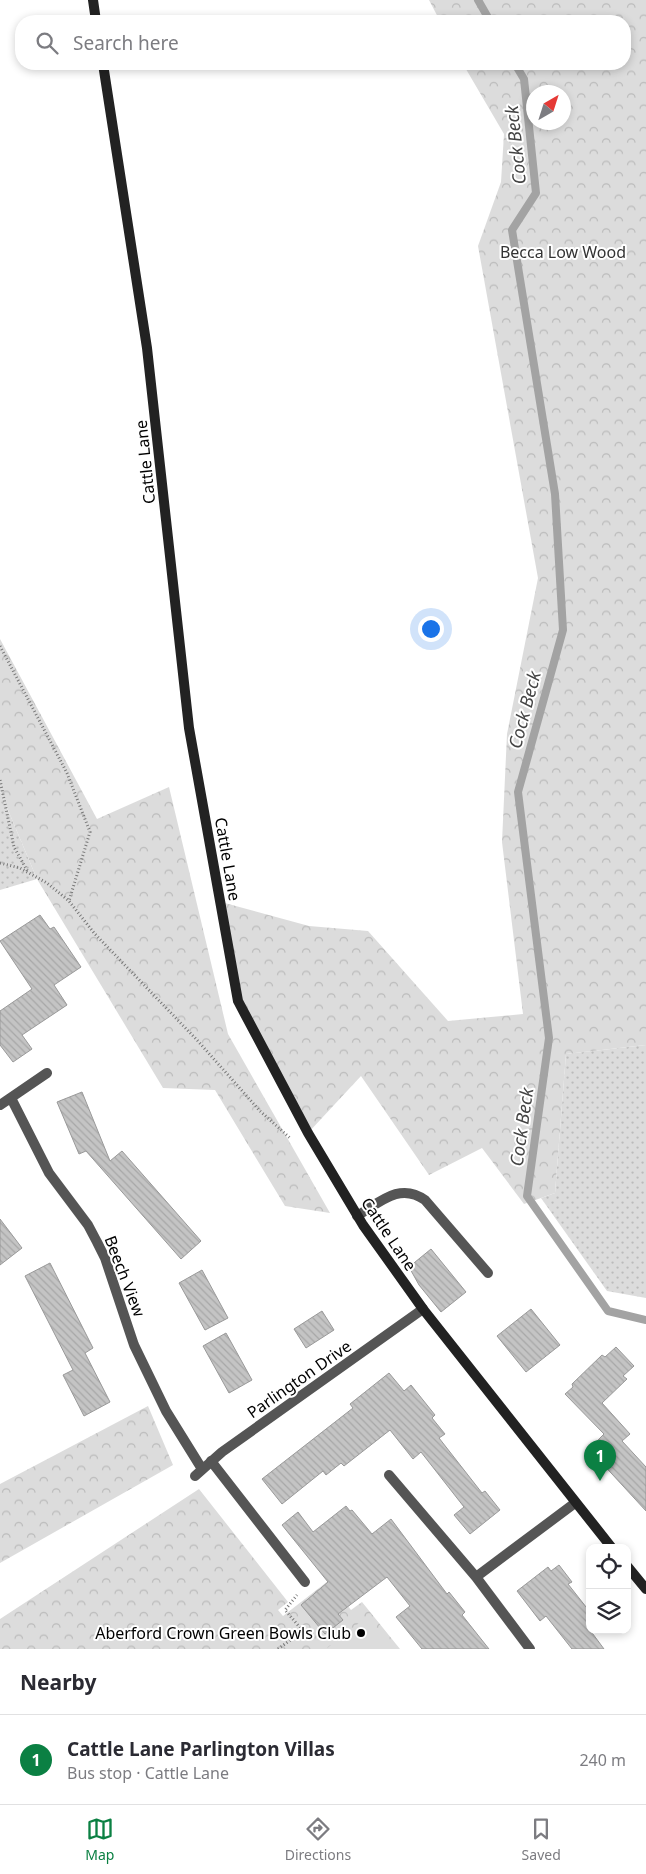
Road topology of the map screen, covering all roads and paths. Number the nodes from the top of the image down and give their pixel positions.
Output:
1 (93, 0) edge
2 (95, 15) edge
3 (104, 70) edge
4 (0, 646) edge
5 (0, 780) edge
6 (0, 863) edge
7 (29, 873) junction
8 (69, 901) junction
9 (47, 1073) dead end
10 (11, 1098) junction
11 (0, 1105) edge
12 (295, 1143) dead end
13 (357, 1216) junction
14 (488, 1273) dead end
15 (423, 1309) junction
16 (211, 1461) junction
17 (199, 1473) joint
18 (389, 1475) dead end
19 (575, 1503) junction
20 (609, 1544) edge
21 (631, 1571) edge
22 (476, 1577) junction
23 (305, 1582) joint
24 (646, 1589) edge
25 (278, 1649) edge
26 (530, 1649) edge

1 - 2 street
3 - 13 street, Cattle Lane
4 - 8 path
5 - 7 path
6 - 7 path
7 - 8 path
8 - 12 path
9 - 10 street
10 - 11 street
10 - 17 street, Beech View
13 - 14 street
13 - 15 street, Cattle Lane
15 - 16 street, Parlington Drive
15 - 19 street, Cattle Lane
16 - 17 street, Parlington Drive
16 - 23 street
18 - 22 street
19 - 20 street, Cattle Lane
19 - 22 street
21 - 24 street
22 - 26 street
23 - 25 path

